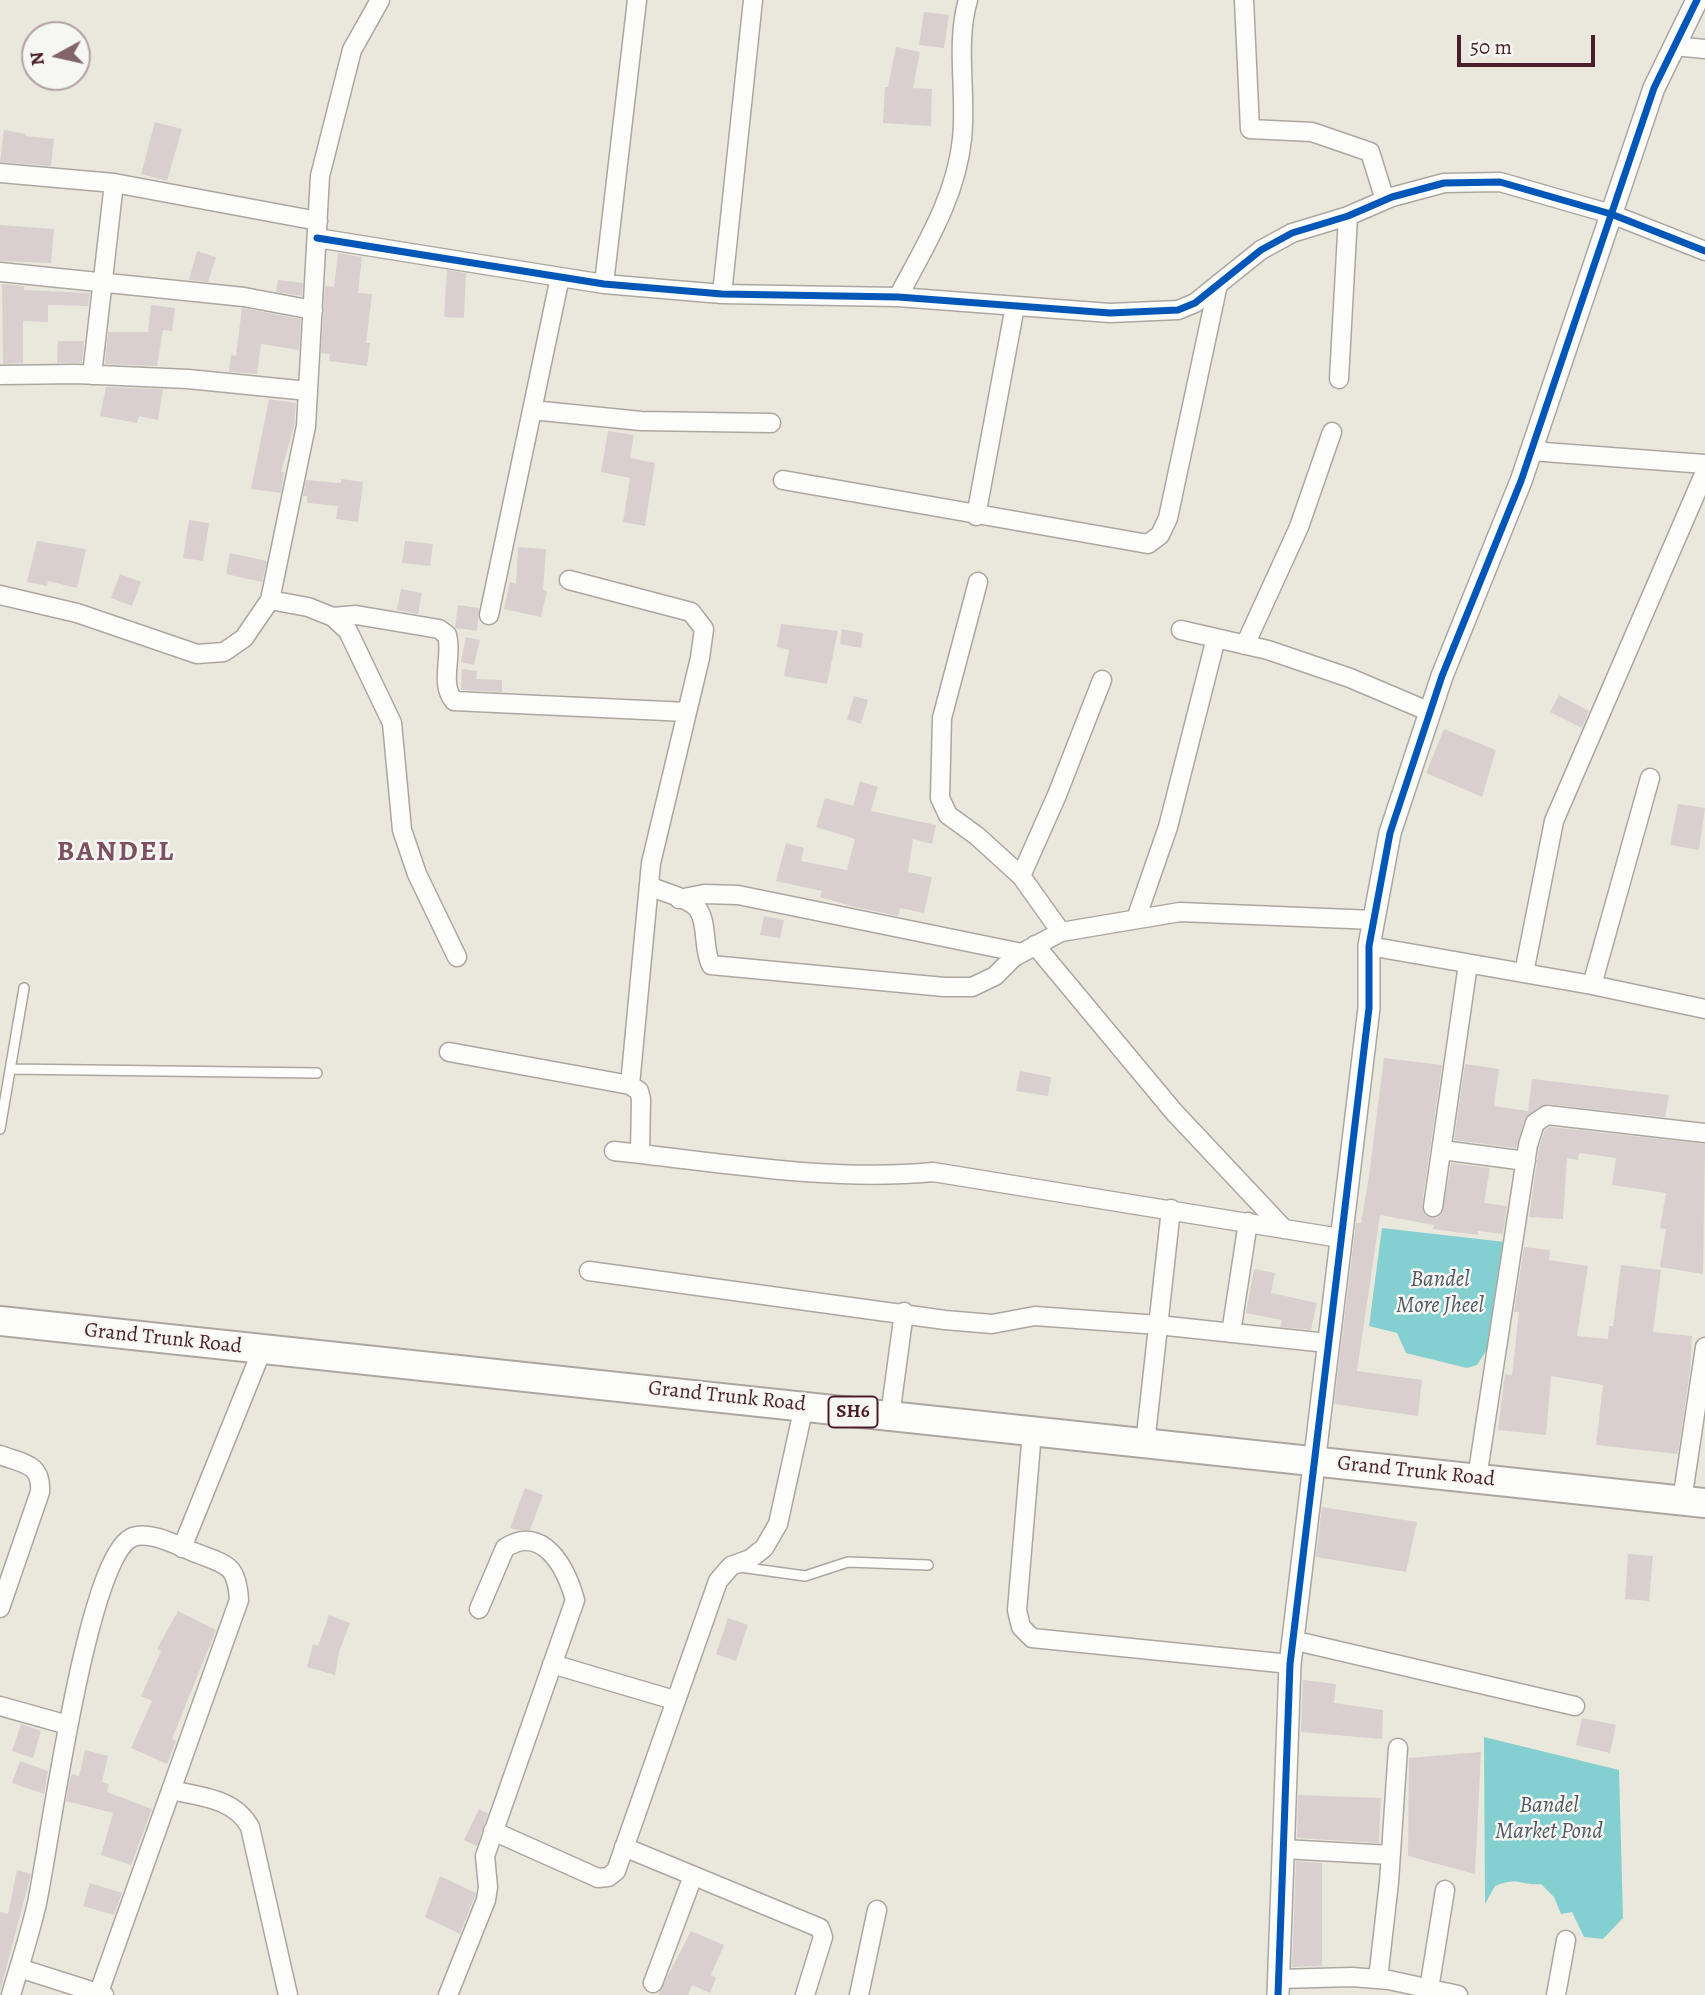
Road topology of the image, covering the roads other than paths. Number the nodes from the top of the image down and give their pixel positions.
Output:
1 (380, 0) edge
2 (638, 0) edge
3 (753, 0) edge
4 (968, 0) edge
5 (1244, 0) edge
6 (1697, 0) edge
7 (1674, 46) junction
8 (1705, 49) edge
9 (0, 173) edge
10 (114, 183) junction
11 (1385, 200) junction
12 (1611, 214) junction
13 (1348, 216) junction
14 (317, 230) junction
15 (1705, 251) edge
16 (0, 272) edge
17 (560, 277) junction
18 (102, 281) junction
19 (604, 284) junction
20 (1218, 284) junction
21 (722, 294) junction
22 (898, 297) junction
23 (1015, 306) junction
24 (313, 310) junction
25 (0, 375) edge
26 (92, 375) junction
27 (1339, 379) dead end
28 (308, 391) junction
29 (532, 411) junction
30 (771, 423) dead end
31 (1332, 432) dead end
32 (1531, 451) junction
33 (1705, 464) edge
34 (1705, 472) edge
35 (783, 480) dead end
36 (976, 516) junction
37 (569, 580) dead end
38 (978, 582) dead end
39 (0, 595) edge
40 (270, 600) junction
41 (489, 615) dead end
42 (333, 617) junction
43 (1181, 630) dead end
44 (1216, 638) junction
45 (1245, 645) junction
46 (1102, 680) dead end
47 (687, 712) junction
48 (1430, 712) junction
49 (1650, 778) dead end
50 (1021, 876) junction
51 (649, 886) junction
52 (679, 899) junction
53 (1136, 919) junction
54 (1374, 920) junction
55 (1061, 932) junction
56 (1369, 946) junction
57 (1029, 949) junction
58 (457, 957) dead end
59 (1468, 964) junction
60 (1524, 973) junction
61 (1592, 985) junction
62 (24, 988) dead end
63 (1705, 1009) edge
64 (449, 1052) dead end
65 (10, 1069) junction
66 (317, 1073) dead end
67 (630, 1085) junction
68 (0, 1129) edge
69 (1705, 1133) edge
70 (1442, 1150) junction
71 (614, 1151) dead end
72 (640, 1153) junction
73 (1526, 1161) junction
74 (1433, 1207) dead end
75 (1171, 1209) junction
76 (1248, 1222) junction
77 (1284, 1229) junction
78 (1340, 1238) junction
79 (589, 1271) dead end
80 (904, 1312) junction
81 (0, 1321) edge
82 (1158, 1325) junction
83 (1231, 1333) junction
84 (1327, 1343) junction
85 (1705, 1347) edge
86 (262, 1350) junction
87 (804, 1406) junction
88 (890, 1416) junction
89 (1032, 1432) junction
90 (1145, 1444) junction
91 (0, 1455) edge
92 (1312, 1461) junction
93 (1477, 1478) junction
94 (1694, 1502) edge
95 (182, 1548) junction
96 (928, 1565) dead end
97 (731, 1566) junction
98 (0, 1608) edge
99 (479, 1609) dead end
100 (1292, 1640) junction
101 (552, 1664) junction
102 (1290, 1664) junction
103 (674, 1700) junction
104 (0, 1706) edge
105 (1576, 1706) dead end
106 (68, 1725) junction
107 (1398, 1748) dead end
108 (171, 1790) junction
109 (494, 1831) junction
110 (624, 1847) junction
111 (1283, 1849) junction
112 (1391, 1855) junction
113 (693, 1876) junction
114 (1445, 1890) dead end
115 (877, 1910) dead end
116 (1566, 1940) dead end
117 (19, 1968) junction
118 (1378, 1979) junction
119 (653, 1983) dead end
120 (1278, 1987) edge
121 (1429, 1989) junction
122 (102, 1994) edge
123 (11, 1995) edge
124 (288, 1995) edge
125 (448, 1995) edge
126 (805, 1995) edge
127 (859, 1995) edge
128 (1458, 1995) edge
129 (1556, 1995) edge

1 - 14 street
2 - 19 street
3 - 21 street
4 - 22 street
5 - 11 street
6 - 7 street
7 - 8 street
7 - 12 street
9 - 10 street
10 - 14 street
10 - 18 street
11 - 12 street
11 - 13 street
12 - 15 street
12 - 32 street
13 - 20 street
13 - 27 street
14 - 17 street
14 - 24 street
16 - 18 street
17 - 19 street
17 - 29 street
18 - 24 street
18 - 26 street
19 - 21 street
20 - 23 street
20 - 36 street
21 - 22 street
22 - 23 street
23 - 36 street
24 - 28 street
25 - 26 street
26 - 28 street
28 - 40 street
29 - 30 street
29 - 41 street
31 - 45 street
32 - 33 street
32 - 48 street
34 - 60 street
35 - 36 street
37 - 47 street
38 - 50 street
39 - 40 street
40 - 42 street
42 - 47 street
42 - 58 street
43 - 44 street
44 - 45 street
44 - 53 street
45 - 48 street
46 - 50 street
47 - 51 street
48 - 54 street
49 - 61 street
50 - 55 street
51 - 52 street
51 - 67 street
52 - 57 street
52 - 57 street
53 - 54 street
53 - 55 street
54 - 56 street
55 - 57 street
56 - 59 street
56 - 78 street
57 - 77 street
59 - 60 street
59 - 70 street
60 - 61 street
61 - 63 street
62 - 65 lane
64 - 67 street
65 - 66 lane
65 - 68 lane
67 - 72 street
69 - 73 street
70 - 73 street
70 - 74 street
71 - 72 street
72 - 75 street
73 - 93 street
75 - 76 street
75 - 82 street
76 - 77 street
76 - 83 street
77 - 78 street
78 - 84 street
79 - 80 street
80 - 82 street
80 - 88 street
81 - 86 main road, Grand Trunk Road / SH6
82 - 83 street
82 - 90 street
83 - 84 street
84 - 92 street
85 - 94 street
86 - 87 main road, Grand Trunk Road / SH6
86 - 95 street
87 - 88 main road, Grand Trunk Road / SH6
87 - 97 street
88 - 89 main road, Grand Trunk Road / SH6
89 - 90 main road, Grand Trunk Road / SH6
89 - 102 street
90 - 92 main road, Grand Trunk Road / SH6
91 - 98 street
92 - 93 main road, Grand Trunk Road / SH6
92 - 100 street
93 - 94 main road, Grand Trunk Road / SH6
95 - 106 street
95 - 108 street
96 - 97 lane
97 - 103 street
99 - 101 street
100 - 102 street
100 - 105 street
101 - 103 street
101 - 109 street
102 - 111 street
103 - 110 street
104 - 106 street
106 - 117 street
107 - 112 street
108 - 122 street
108 - 124 street
109 - 110 street
109 - 125 street
110 - 113 street
111 - 112 street
111 - 120 street
112 - 118 street
113 - 119 street
113 - 126 street
114 - 121 street
115 - 127 street
116 - 129 street
117 - 122 street
117 - 123 street
118 - 120 street
118 - 121 street
121 - 128 street

